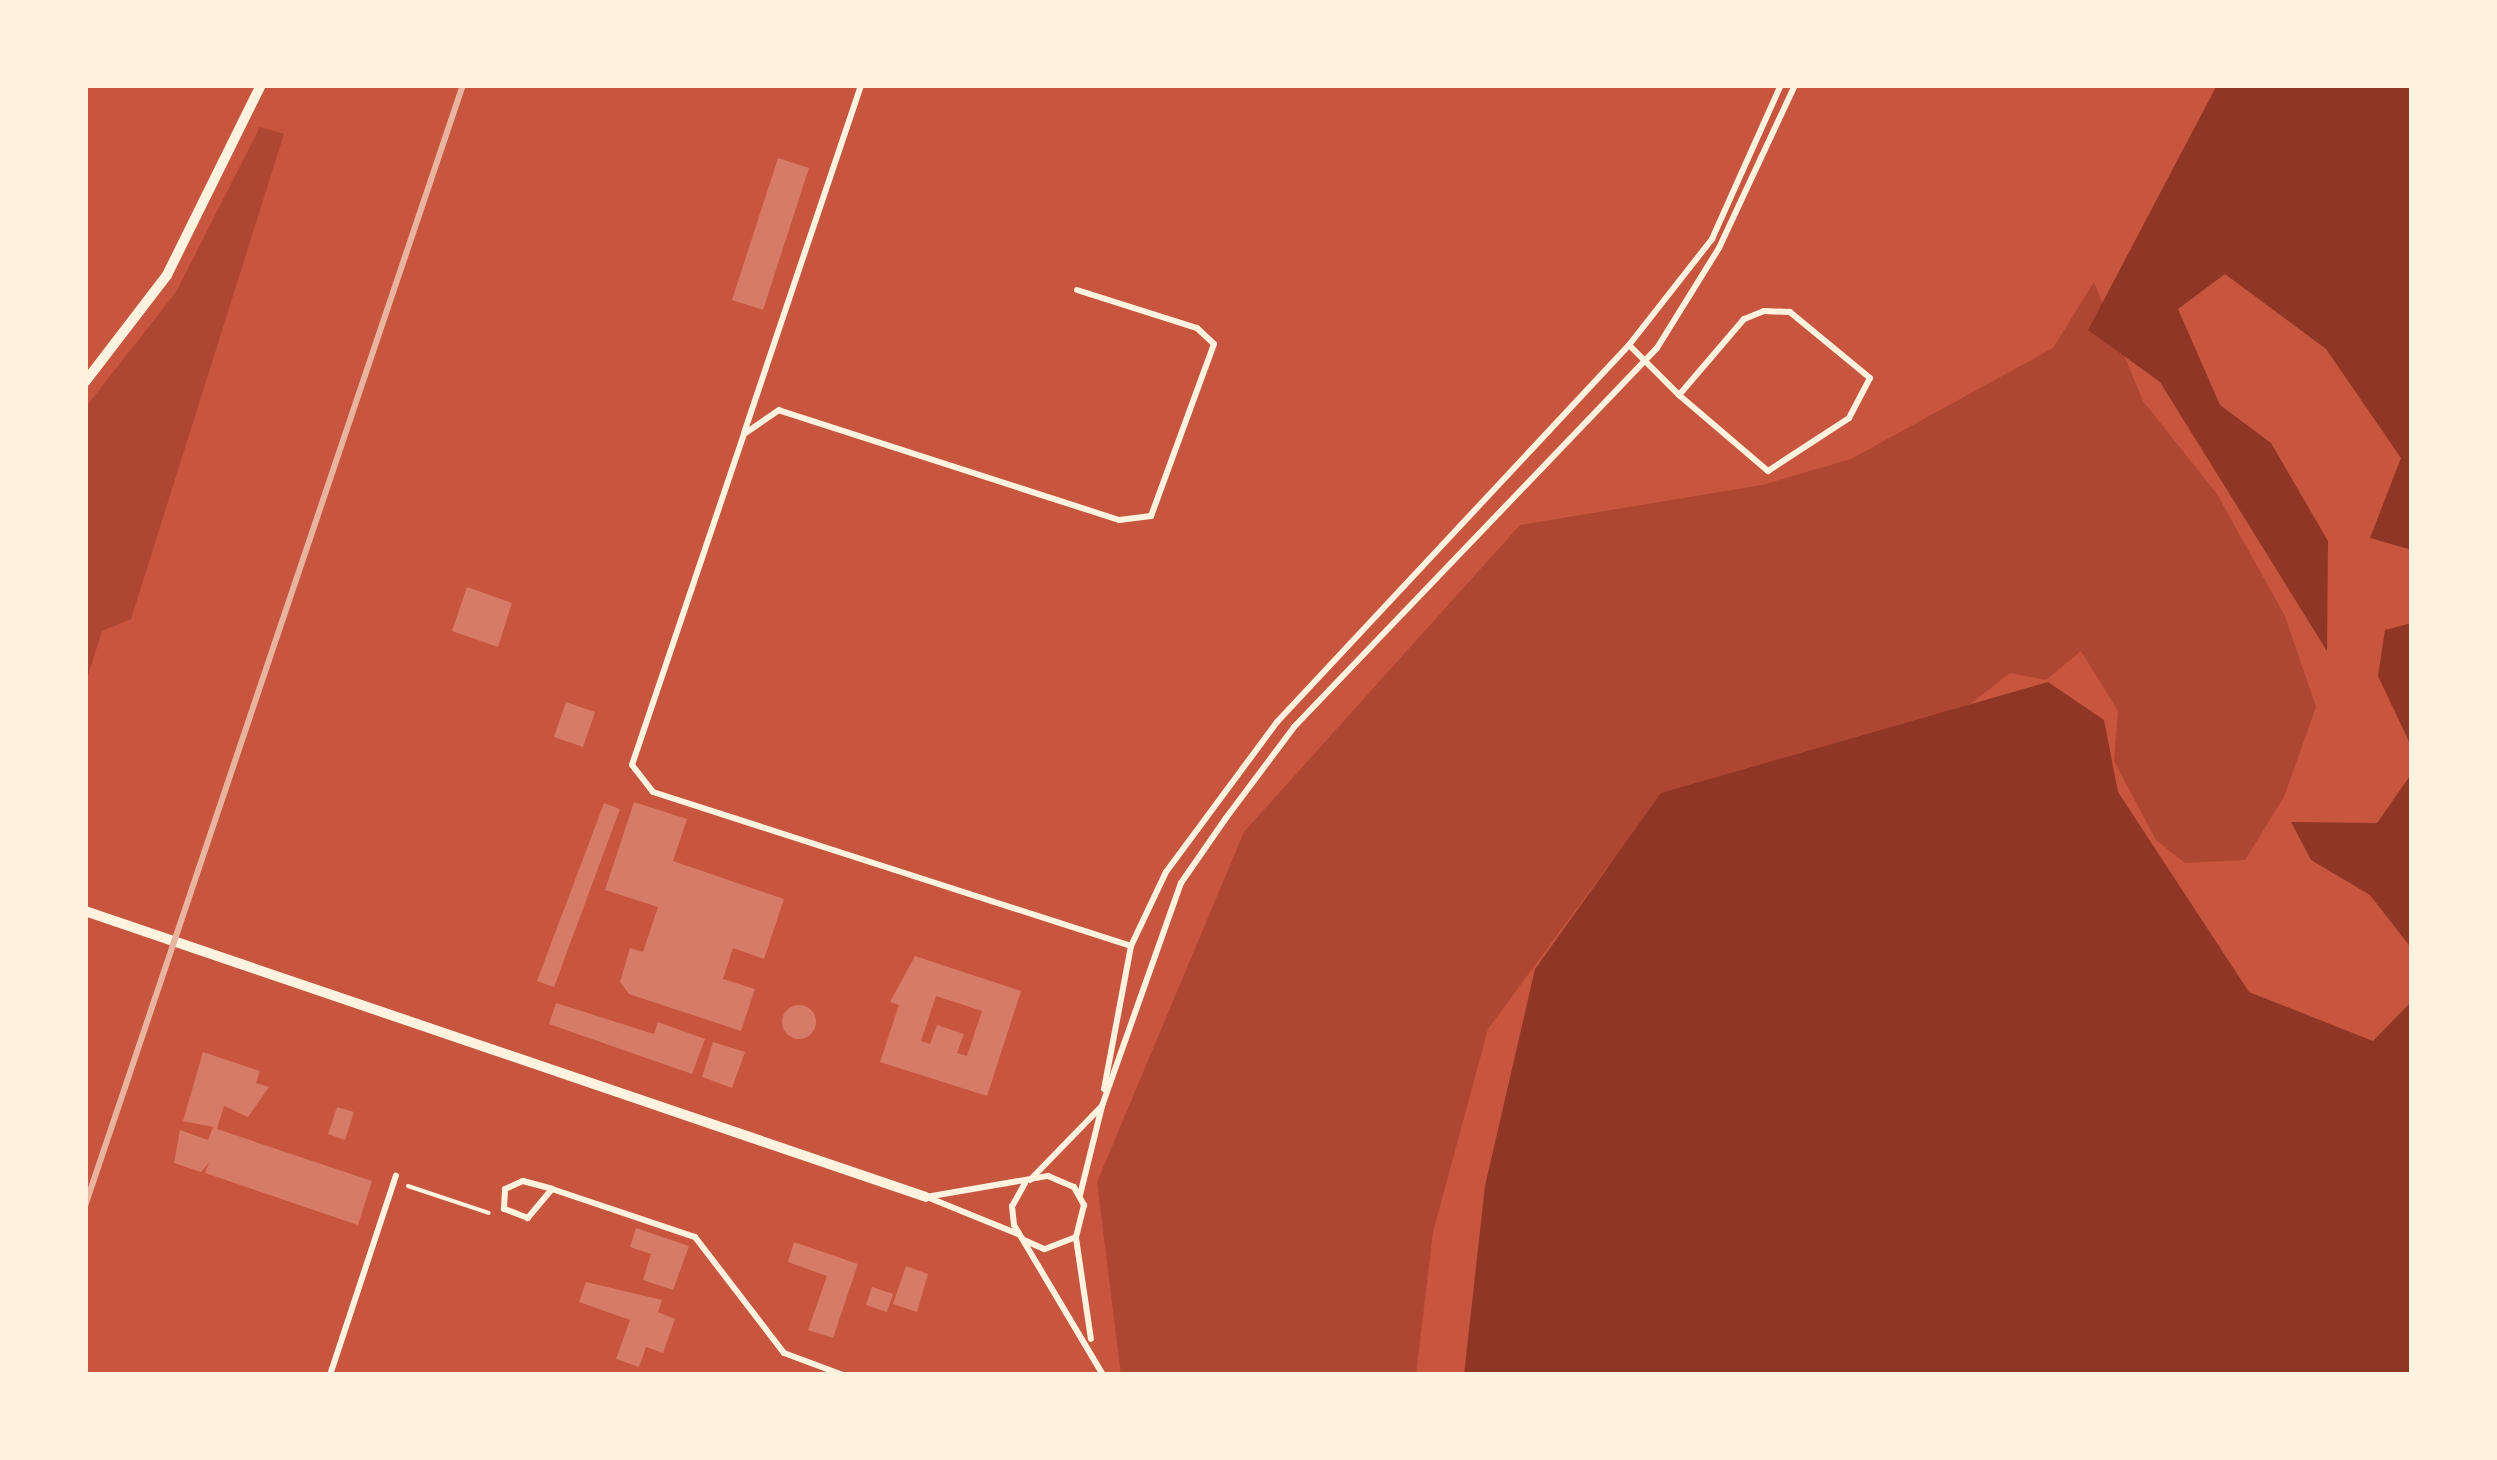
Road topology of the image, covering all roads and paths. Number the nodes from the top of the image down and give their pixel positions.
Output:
1 (261, 85) edge
2 (861, 85) edge
3 (1782, 85) edge
4 (1795, 85) edge
5 (1078, 290) dead end
6 (1629, 345) junction
7 (1645, 360) junction
8 (85, 382) edge
9 (1679, 395) junction
10 (744, 434) junction
11 (85, 911) edge
12 (1131, 946) junction
13 (1102, 1106) junction
14 (396, 1176) dead end
15 (1028, 1181) junction
16 (406, 1185) dead end
17 (552, 1189) junction
18 (1080, 1195) junction
19 (926, 1196) junction
20 (493, 1215) dead end
21 (1076, 1236) junction
22 (1021, 1237) junction
23 (1092, 1344) junction
24 (330, 1375) edge
25 (843, 1375) edge
26 (1102, 1375) edge

1 - 8 street
2 - 10 lane
3 - 6 lane
4 - 7 lane
5 - 10 lane
6 - 7 lane
6 - 12 lane
7 - 9 lane
7 - 13 lane
9 - 9 lane
10 - 12 lane
11 - 19 street
12 - 13 lane
13 - 15 lane
13 - 18 lane
14 - 24 lane
15 - 18 lane
15 - 19 lane
15 - 22 lane
16 - 20 path
17 - 17 lane
17 - 25 lane
18 - 21 lane
19 - 22 lane
21 - 22 lane
21 - 23 lane
22 - 23 lane
23 - 26 lane

